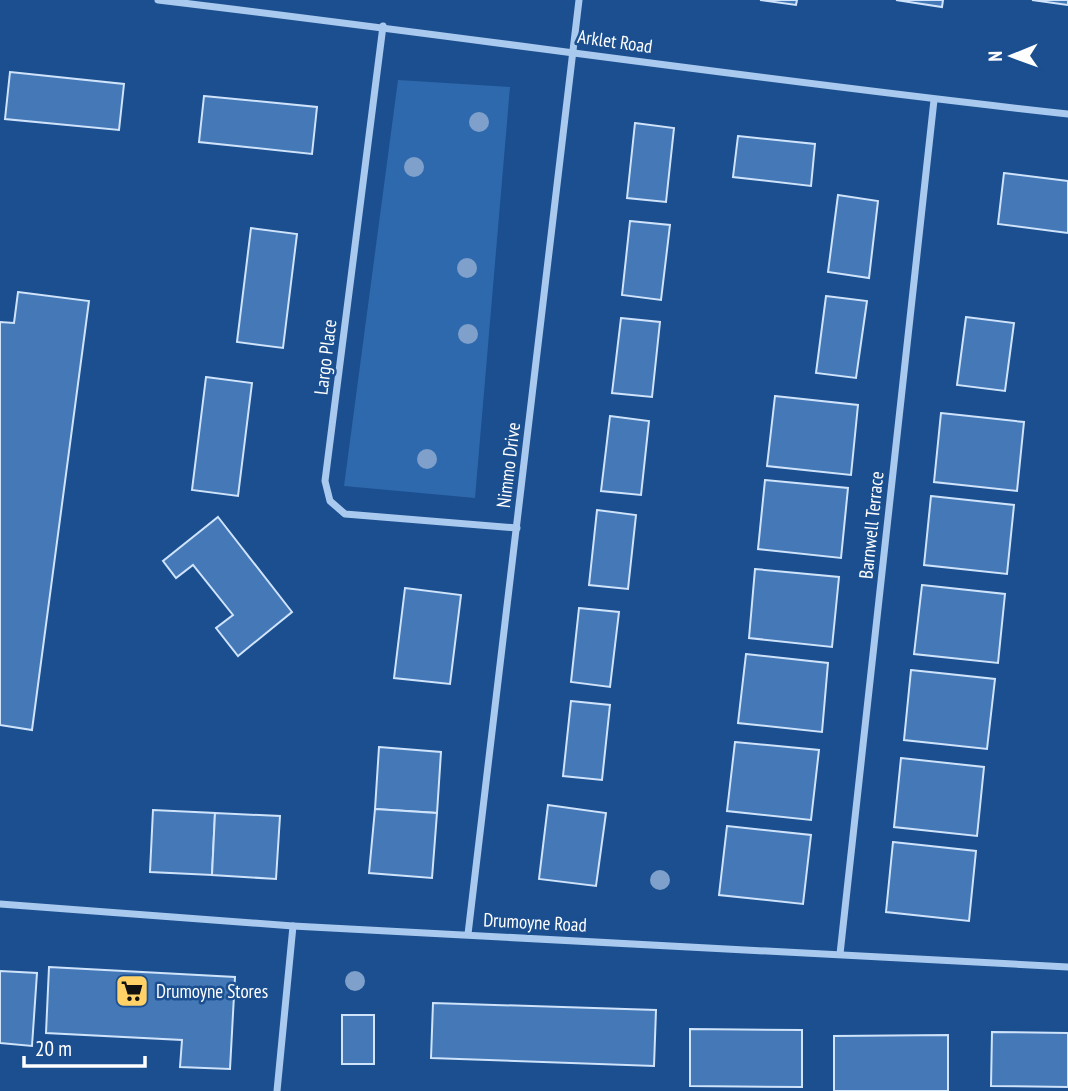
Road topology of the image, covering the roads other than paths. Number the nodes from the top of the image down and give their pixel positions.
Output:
1 (158, 0) edge
2 (579, 0) edge
3 (383, 26) junction
4 (573, 51) junction
5 (934, 100) junction
6 (1068, 114) edge
7 (517, 528) junction
8 (0, 904) edge
9 (293, 926) junction
10 (468, 934) junction
11 (840, 954) junction
12 (1068, 967) edge
13 (277, 1091) edge

1 - 3 street, Arklet Road
2 - 4 street, Nimmo Drive
3 - 4 street, Arklet Road
3 - 7 street, Largo Place
4 - 5 street, Arklet Road
4 - 7 street, Nimmo Drive
5 - 6 street, Arklet Road
5 - 11 street, Barnwell Terrace
7 - 10 street, Nimmo Drive
8 - 9 street, Drumoyne Road
9 - 10 street, Drumoyne Road
9 - 13 street
10 - 11 street, Drumoyne Road
11 - 12 street, Drumoyne Road

